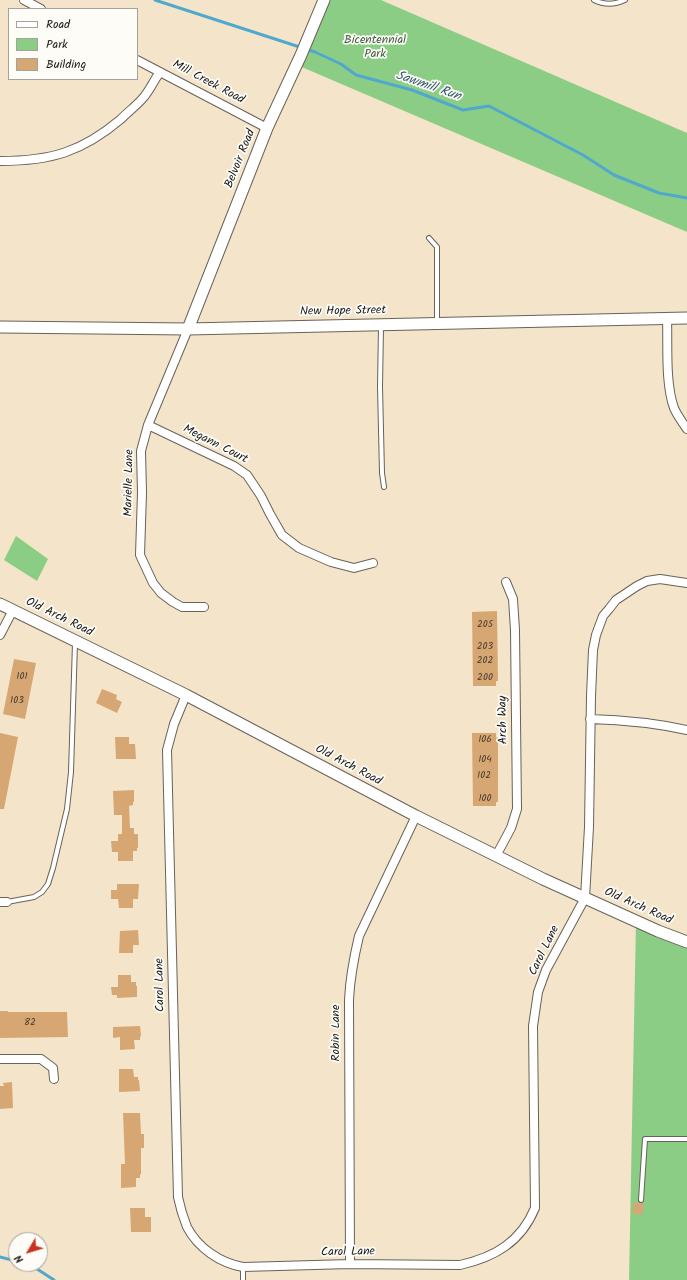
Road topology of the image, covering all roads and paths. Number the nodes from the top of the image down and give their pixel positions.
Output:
1 (24, 0) edge
2 (324, 0) edge
3 (594, 0) edge
4 (625, 0) edge
5 (39, 8) edge
6 (138, 61) edge
7 (160, 72) junction
8 (267, 128) junction
9 (0, 161) edge
10 (429, 238) dead end
11 (667, 318) junction
12 (687, 318) edge
13 (437, 323) junction
14 (381, 324) junction
15 (0, 327) edge
16 (188, 329) junction
17 (148, 425) junction
18 (687, 429) edge
19 (384, 488) dead end
20 (373, 563) dead end
21 (506, 582) dead end
22 (687, 583) edge
23 (0, 604) edge
24 (204, 607) dead end
25 (13, 610) junction
26 (0, 635) edge
27 (75, 641) junction
28 (186, 695) junction
29 (590, 719) junction
30 (687, 730) edge
31 (416, 816) junction
32 (496, 856) junction
33 (585, 898) junction
34 (4, 902) edge
35 (687, 942) edge
36 (0, 1060) edge
37 (54, 1079) dead end
38 (687, 1140) edge
39 (641, 1200) dead end
40 (350, 1264) junction
41 (243, 1267) junction
42 (243, 1280) edge

1 - 5 street
2 - 8 street, Belvoir Road
3 - 4 lane
6 - 7 street, Mill Creek Road
7 - 8 street, Mill Creek Road
7 - 9 street
8 - 16 street, Belvoir Road
10 - 13 lane
11 - 12 street, New Hope Street
11 - 13 street, New Hope Street
11 - 18 street
13 - 14 street, New Hope Street
14 - 16 street, New Hope Street
14 - 19 lane
15 - 16 street, New Hope Street
16 - 17 street, Marielle Lane
17 - 20 street, Megann Court
17 - 24 street, Marielle Lane
21 - 32 street, Arch Way
22 - 29 street, Carol Lane
23 - 25 street, Old Arch Road
25 - 26 street
25 - 27 street, Old Arch Road
27 - 28 street, Old Arch Road
27 - 34 lane
28 - 31 street, Old Arch Road
28 - 41 street, Carol Lane
29 - 30 street
29 - 33 street, Carol Lane
31 - 32 street, Old Arch Road
31 - 40 street, Robin Lane
32 - 33 street, Old Arch Road
33 - 35 street, Old Arch Road
33 - 40 street, Carol Lane
36 - 37 street
38 - 39 lane
40 - 41 street, Carol Lane
41 - 42 lane

